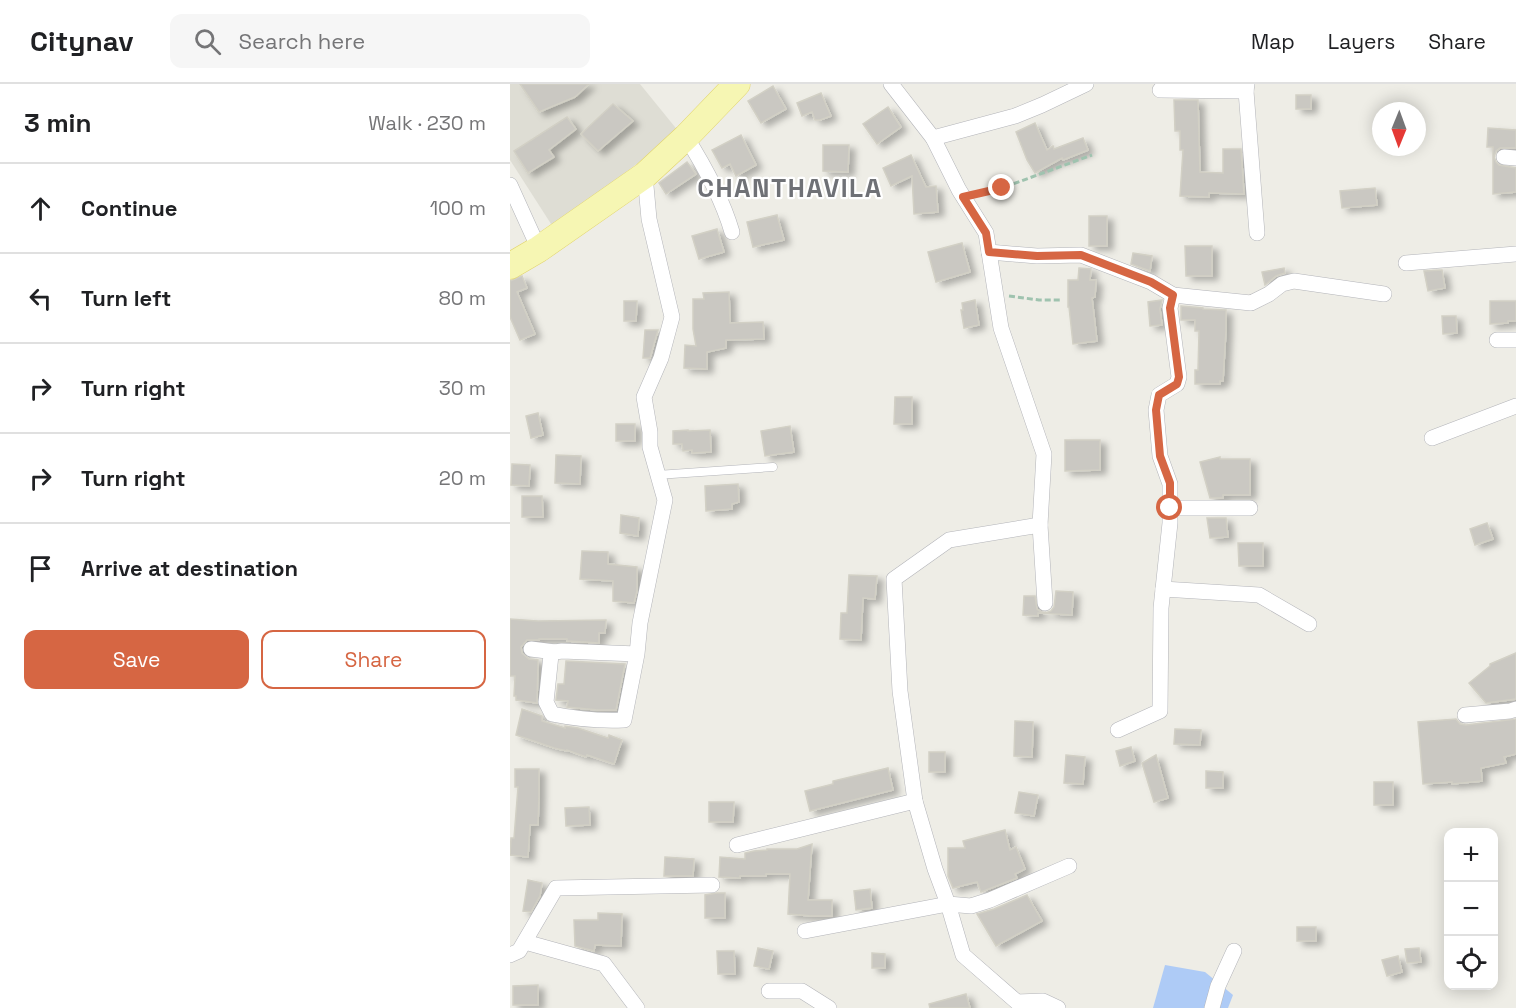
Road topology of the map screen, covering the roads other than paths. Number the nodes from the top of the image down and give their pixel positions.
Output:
1 (737, 84) edge
2 (891, 84) edge
3 (1086, 84) edge
4 (1246, 88) edge
5 (1160, 90) dead end
6 (686, 137) junction
7 (933, 138) junction
8 (645, 175) junction
9 (510, 185) edge
10 (732, 232) dead end
11 (1257, 233) dead end
12 (539, 249) junction
13 (989, 252) junction
14 (1516, 254) edge
15 (1406, 263) dead end
16 (510, 266) edge
17 (1384, 294) dead end
18 (1173, 295) junction
19 (1497, 340) dead end
20 (1516, 340) edge
21 (1516, 406) edge
22 (1432, 438) dead end
23 (773, 467) dead end
24 (657, 475) junction
25 (1170, 508) junction
26 (1250, 508) dead end
27 (1040, 525) junction
28 (1163, 589) junction
29 (1045, 603) dead end
30 (1309, 624) dead end
31 (531, 649) dead end
32 (555, 652) junction
33 (637, 654) junction
34 (1516, 709) edge
35 (1465, 715) dead end
36 (1118, 730) dead end
37 (915, 801) junction
38 (737, 845) dead end
39 (1069, 866) dead end
40 (712, 885) dead end
41 (948, 904) junction
42 (805, 931) dead end
43 (525, 942) junction
44 (1234, 951) dead end
45 (510, 955) edge
46 (769, 991) dead end
47 (1015, 1005) edge
48 (637, 1008) edge
49 (829, 1008) edge
50 (1058, 1008) edge
51 (1212, 1008) edge

1 - 6 main road
2 - 7 street
3 - 7 street
4 - 5 street
4 - 11 street
6 - 8 main road
6 - 10 street
7 - 13 street
8 - 12 main road
8 - 24 street
9 - 12 street
12 - 16 main road
13 - 18 street
13 - 27 street
14 - 15 street
17 - 18 street
18 - 25 street
19 - 20 street
21 - 22 street
23 - 24 lane
24 - 33 street
25 - 26 street
25 - 28 street
27 - 29 street
27 - 37 street
28 - 30 street
28 - 36 street
31 - 32 street
32 - 33 street
32 - 33 street
34 - 35 street
37 - 38 street
37 - 41 street
39 - 41 street
40 - 43 street
41 - 42 street
41 - 47 street
43 - 45 street
43 - 48 street
44 - 51 street
46 - 49 street
47 - 50 street

